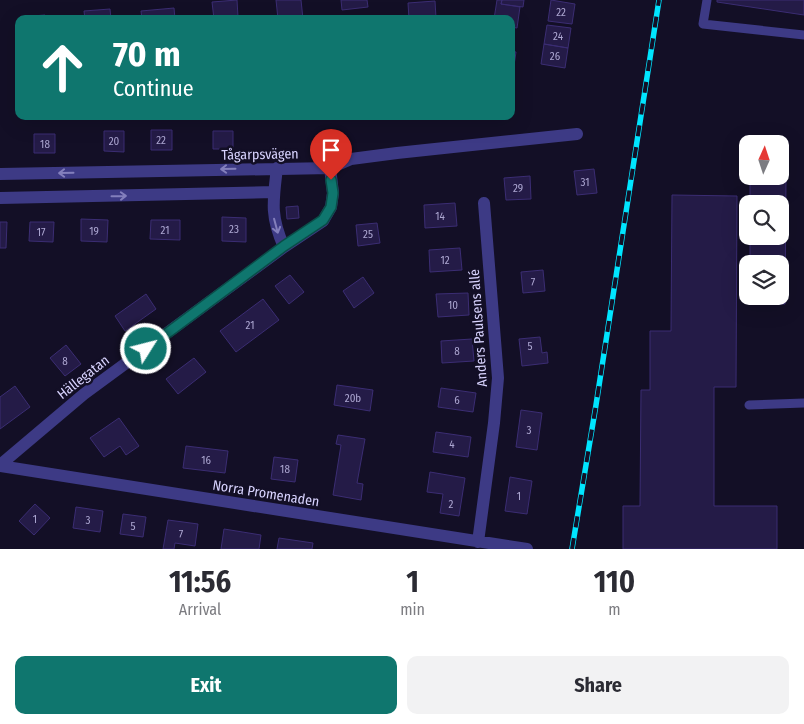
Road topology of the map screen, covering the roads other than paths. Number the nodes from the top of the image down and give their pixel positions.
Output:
1 (707, 0) edge
2 (804, 35) edge
3 (577, 134) dead end
4 (277, 168) junction
5 (330, 168) junction
6 (0, 174) edge
7 (274, 192) junction
8 (0, 198) edge
9 (484, 202) dead end
10 (284, 246) junction
11 (804, 403) edge
12 (749, 405) dead end
13 (0, 465) edge
14 (478, 542) junction
15 (527, 549) edge

1 - 2 lane
3 - 5 street, Tågarpsvägen
4 - 5 street, Tågarpsvägen
4 -> 6 street, Tågarpsvägen
4 - 7 street
5 - 10 street, Hällegatan
8 -> 7 street
7 -> 10 street
9 - 14 street, Anders Paulsens allé
10 - 13 street, Hällegatan
11 - 12 lane
13 - 14 street, Norra Promenaden
14 - 15 street, Norra Promenaden

